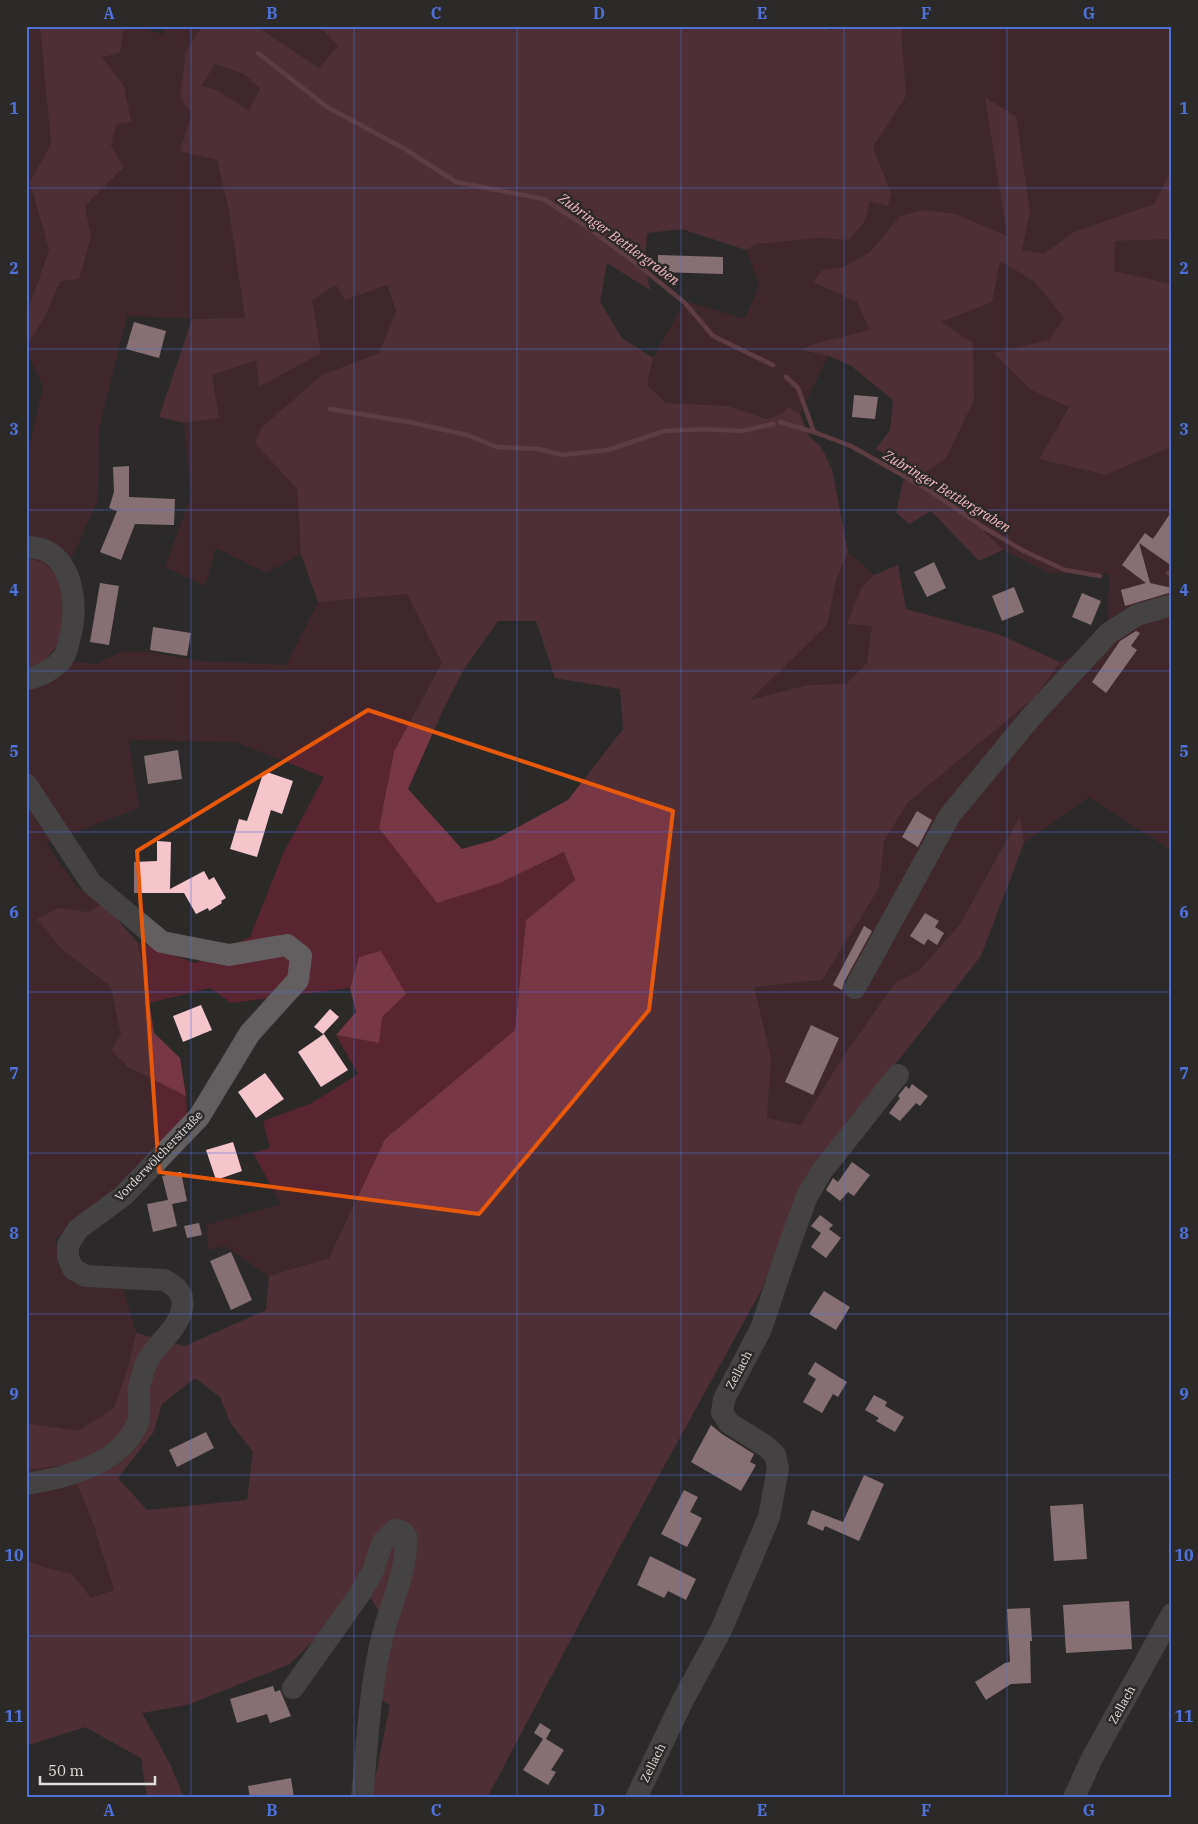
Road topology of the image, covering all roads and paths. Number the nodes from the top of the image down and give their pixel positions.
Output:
1 (26, 547) edge
2 (1172, 605) edge
3 (26, 679) edge
4 (26, 784) edge
5 (855, 988) dead end
6 (898, 1075) dead end
7 (26, 1484) edge
8 (1172, 1614) edge
9 (293, 1688) dead end
10 (362, 1798) edge
11 (636, 1798) edge
12 (1074, 1798) edge

1 - 3 street
2 - 5 street
4 - 7 street, Vorderwölcherstraße
6 - 11 street, Zellach
8 - 12 street, Zellach
9 - 10 street

